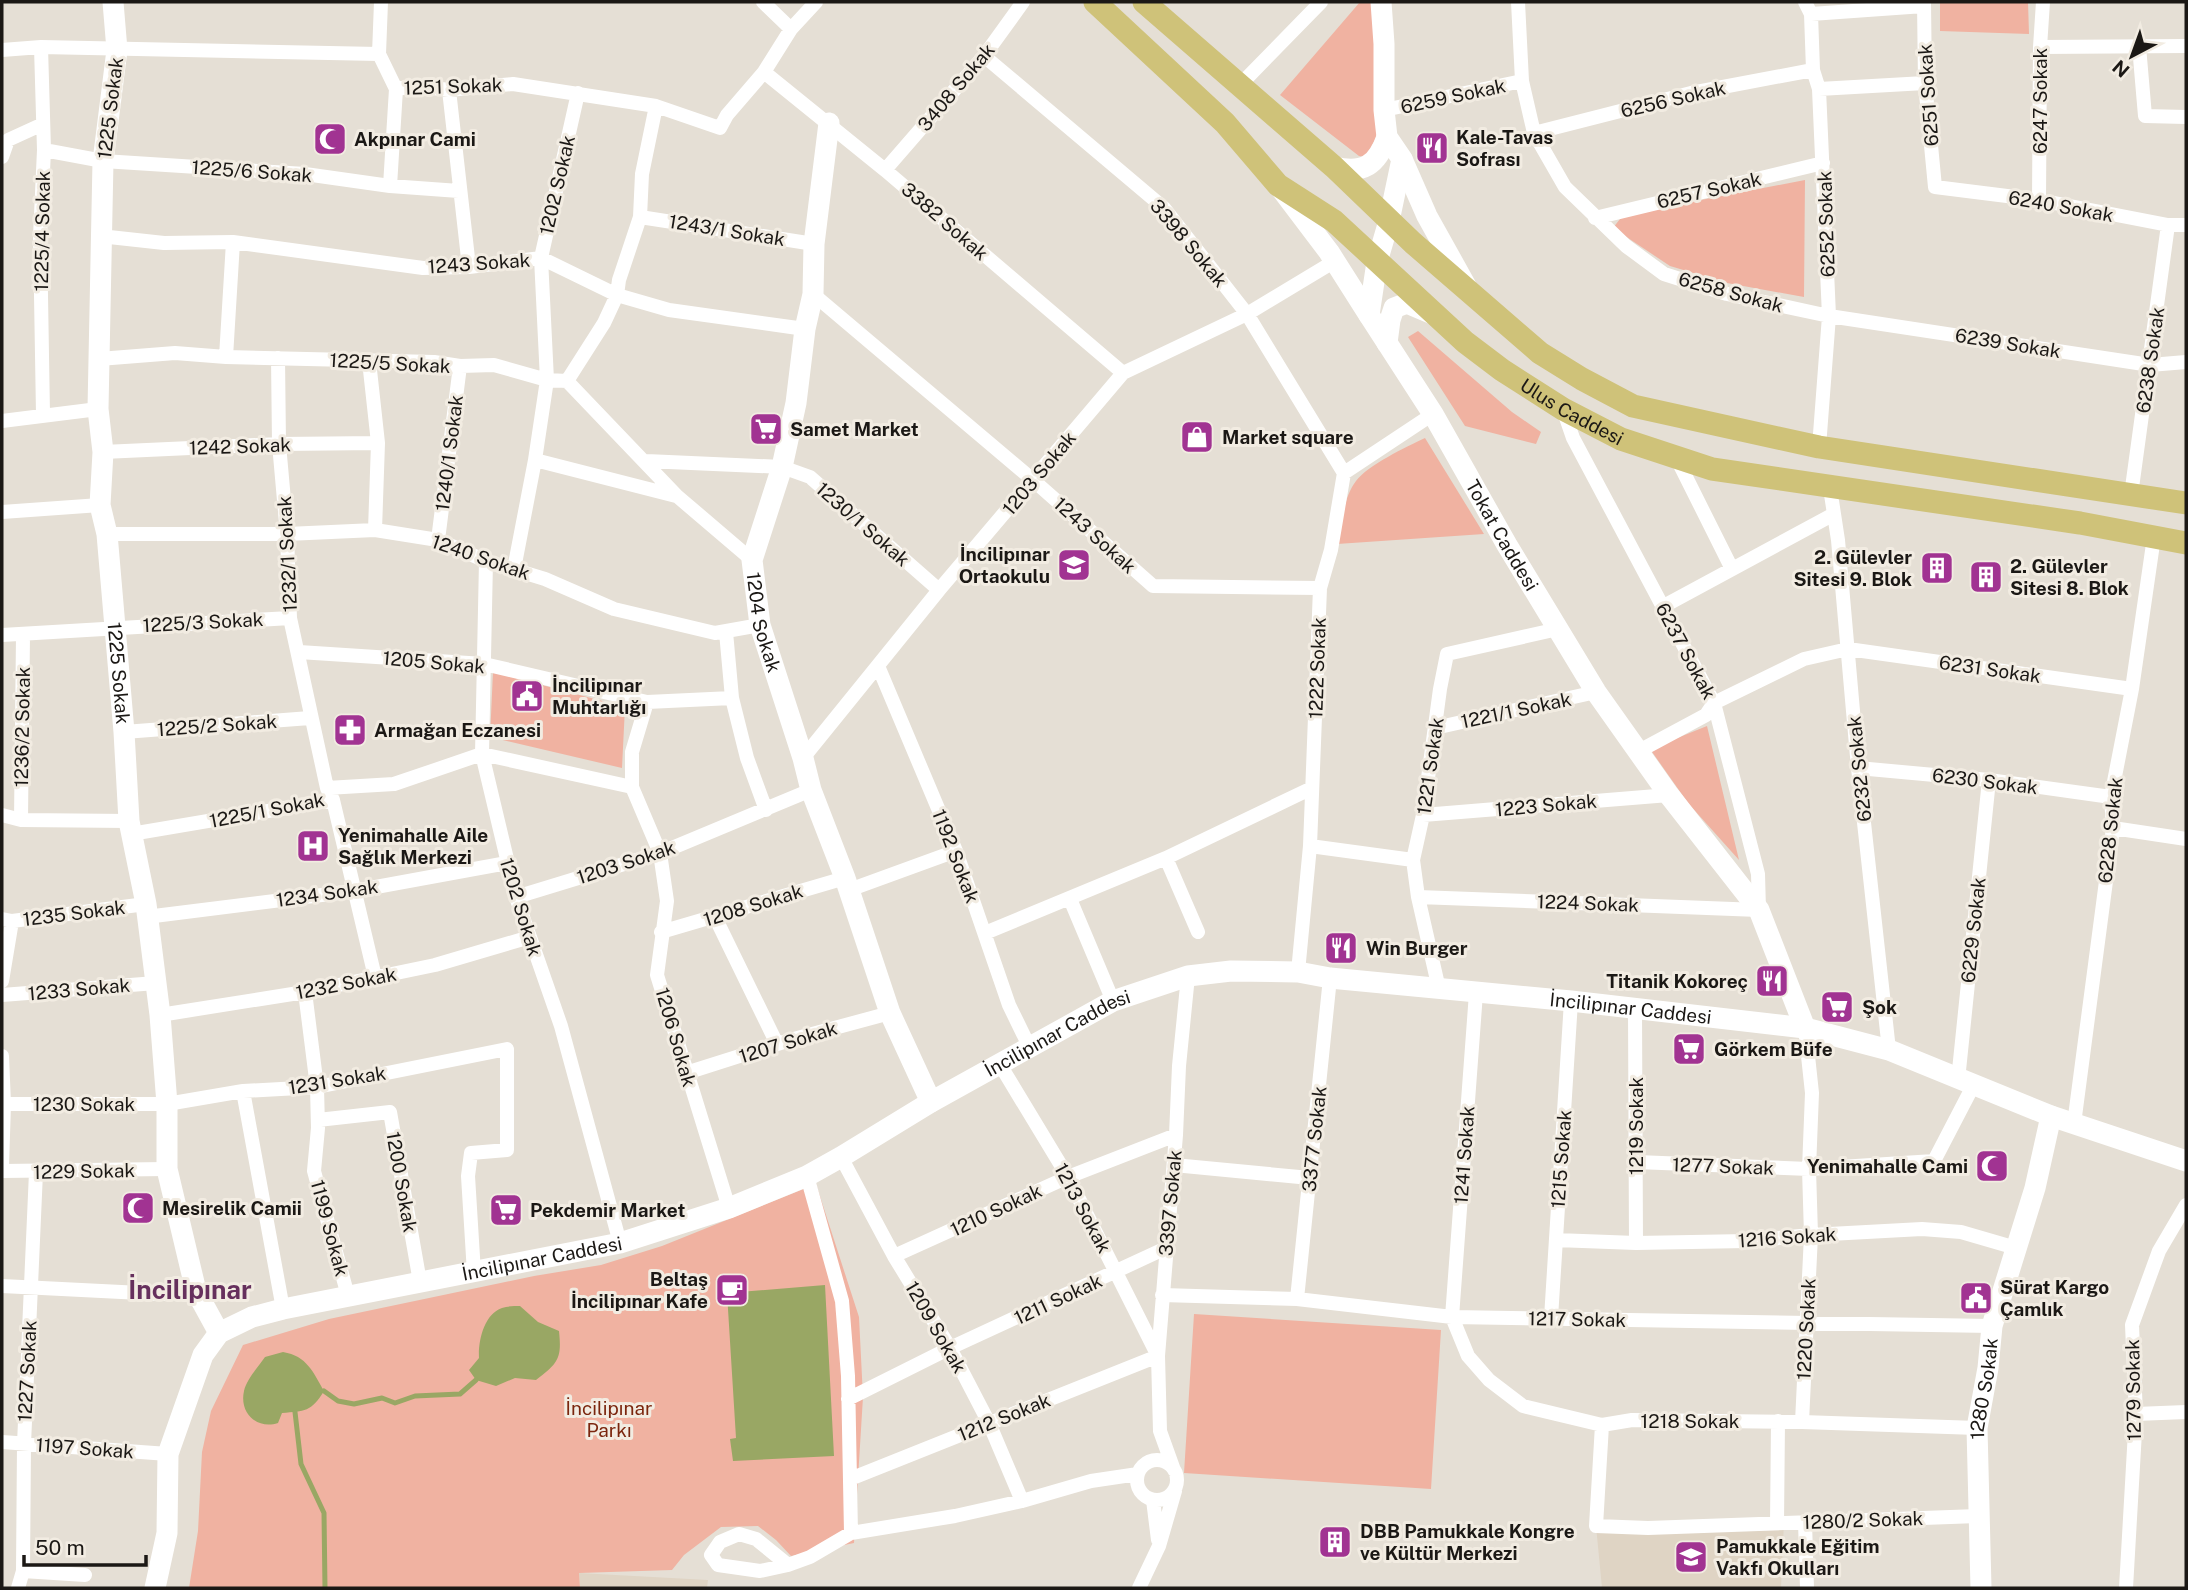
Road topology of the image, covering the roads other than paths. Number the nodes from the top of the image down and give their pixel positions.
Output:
1 (113, 2) edge
2 (381, 2) edge
3 (762, 2) edge
4 (816, 2) edge
5 (1023, 2) edge
6 (1095, 2) edge
7 (1144, 2) edge
8 (1321, 2) edge
9 (1381, 2) edge
10 (1518, 2) edge
11 (2043, 2) edge
12 (1924, 4) edge
13 (1808, 8) edge
14 (792, 29) junction
15 (2139, 46) junction
16 (2186, 46) edge
17 (41, 47) junction
18 (2040, 47) junction
19 (2, 50) edge
20 (117, 50) junction
21 (379, 54) junction
22 (985, 56) junction
23 (1813, 70) junction
24 (764, 72) junction
25 (1522, 81) junction
26 (1925, 82) junction
27 (1240, 85) junction
28 (396, 89) junction
29 (1819, 89) junction
30 (449, 90) junction
31 (578, 93) junction
32 (656, 106) junction
33 (1384, 110) junction
34 (2186, 117) edge
35 (829, 123) junction
36 (43, 124) junction
37 (1534, 133) junction
38 (1387, 137) junction
39 (44, 150) junction
40 (2, 157) edge
41 (1402, 159) junction
42 (103, 161) junction
43 (1824, 163) junction
44 (1334, 167) junction
45 (885, 170) junction
46 (1278, 185) junction
47 (390, 186) junction
48 (1935, 187) joint
49 (459, 191) junction
50 (2039, 200) junction
51 (640, 217) junction
52 (1595, 218) junction
53 (1389, 221) junction
54 (2168, 225) junction
55 (2186, 225) edge
56 (100, 236) junction
57 (233, 242) junction
58 (814, 244) junction
59 (541, 258) junction
60 (1335, 261) junction
61 (1377, 262) junction
62 (469, 267) junction
63 (813, 294) junction
64 (1471, 294) junction
65 (617, 295) junction
66 (1247, 314) junction
67 (1369, 315) junction
68 (1829, 316) junction
69 (1438, 317) junction
70 (805, 329) junction
71 (1387, 343) junction
72 (226, 356) junction
73 (278, 358) junction
74 (99, 359) junction
75 (369, 361) junction
76 (2186, 362) edge
77 (2150, 365) junction
78 (460, 366) junction
79 (1124, 373) junction
80 (547, 380) junction
81 (567, 381) junction
82 (98, 409) junction
83 (1563, 409) junction
84 (43, 414) junction
85 (1433, 414) junction
86 (2, 421) edge
87 (378, 443) junction
88 (279, 444) junction
89 (1819, 447) junction
90 (103, 453) junction
91 (1676, 457) junction
92 (535, 460) junction
93 (646, 461) junction
94 (782, 467) junction
95 (1344, 472) junction
96 (1033, 480) junction
97 (1830, 488) junction
98 (2131, 495) junction
99 (677, 496) junction
100 (2186, 503) edge
101 (100, 505) junction
102 (2, 512) edge
103 (1834, 514) junction
104 (375, 530) junction
105 (107, 534) junction
106 (287, 534) junction
107 (2154, 537) junction
108 (438, 540) junction
109 (2186, 543) edge
110 (752, 560) junction
111 (486, 561) junction
112 (514, 569) junction
113 (1732, 569) junction
114 (1320, 588) junction
115 (939, 590) junction
116 (1662, 607) junction
117 (289, 618) junction
118 (761, 625) junction
119 (116, 627) junction
120 (1558, 629) junction
121 (726, 632) junction
122 (2, 635) edge
123 (23, 635) junction
124 (1848, 649) junction
125 (299, 652) junction
126 (484, 664) junction
127 (878, 666) junction
128 (2132, 689) junction
129 (1596, 692) junction
130 (733, 698) junction
131 (647, 702) junction
132 (1714, 703) junction
133 (310, 718) junction
134 (1436, 728) junction
135 (124, 732) junction
136 (1639, 751) junction
137 (482, 754) junction
138 (803, 758) junction
139 (1858, 768) junction
140 (1989, 780) junction
141 (632, 787) junction
142 (1312, 788) junction
143 (811, 790) junction
144 (330, 794) junction
145 (1669, 795) junction
146 (2111, 797) junction
147 (766, 810) junction
148 (2, 815) edge
149 (1423, 815) junction
150 (21, 820) junction
151 (130, 827) junction
152 (2112, 828) junction
153 (2186, 839) edge
154 (1310, 846) junction
155 (956, 851) junction
156 (660, 853) junction
157 (1166, 858) junction
158 (1413, 860) junction
159 (507, 863) junction
160 (847, 884) junction
161 (354, 891) junction
162 (516, 897) junction
163 (1418, 897) junction
164 (1070, 899) junction
165 (146, 910) junction
166 (1759, 910) junction
167 (715, 917) junction
168 (7, 920) edge
169 (661, 932) junction
170 (1198, 932) dead end
171 (985, 933) junction
172 (530, 937) junction
173 (1298, 972) junction
174 (1188, 976) junction
175 (374, 977) junction
176 (1330, 978) junction
177 (2, 981) edge
178 (156, 982) junction
179 (1438, 989) junction
180 (305, 992) junction
181 (1476, 993) junction
182 (2, 995) edge
183 (1113, 1001) junction
184 (1571, 1001) junction
185 (1635, 1010) junction
186 (890, 1013) junction
187 (160, 1015) junction
188 (1805, 1028) junction
189 (777, 1044) junction
190 (1029, 1046) junction
191 (1889, 1050) junction
192 (2, 1056) edge
193 (999, 1063) junction
194 (686, 1073) junction
195 (1966, 1083) junction
196 (317, 1087) junction
197 (243, 1091) junction
198 (931, 1102) junction
199 (3, 1104) edge
200 (167, 1104) junction
201 (2051, 1116) junction
202 (318, 1120) junction
203 (2074, 1124) junction
204 (1176, 1135) junction
205 (841, 1157) junction
206 (2186, 1161) edge
207 (1637, 1163) junction
208 (1174, 1165) junction
209 (2, 1169) edge
210 (167, 1169) junction
211 (1809, 1169) junction
212 (36, 1172) junction
213 (807, 1175) junction
214 (1068, 1177) junction
215 (1310, 1178) junction
216 (2186, 1205) edge
217 (729, 1208) junction
218 (1811, 1235) junction
219 (1556, 1240) junction
220 (1636, 1242) junction
221 (620, 1243) junction
222 (1166, 1248) junction
223 (2016, 1248) junction
224 (894, 1256) junction
225 (1117, 1272) junction
226 (474, 1273) junction
227 (420, 1282) junction
228 (2, 1286) edge
229 (32, 1286) junction
230 (196, 1291) junction
231 (1162, 1295) junction
232 (348, 1296) junction
233 (1297, 1299) junction
234 (283, 1309) junction
235 (1452, 1317) junction
236 (1551, 1318) junction
237 (1806, 1324) junction
238 (1993, 1326) junction
239 (219, 1334) junction
240 (950, 1348) junction
241 (1158, 1356) junction
242 (848, 1399) junction
243 (2186, 1412) edge
244 (2136, 1413) junction
245 (1778, 1422) junction
246 (1802, 1422) junction
247 (989, 1423) junction
248 (1602, 1425) junction
249 (1977, 1428) junction
250 (1160, 1431) junction
251 (2, 1442) edge
252 (24, 1444) junction
253 (168, 1454) junction
254 (1142, 1469) junction
255 (1176, 1476) junction
256 (1113, 1477) junction
257 (850, 1479) junction
258 (1150, 1498) junction
259 (1022, 1501) junction
260 (1978, 1516) junction
261 (1805, 1522) junction
262 (1777, 1523) junction
263 (851, 1533) junction
264 (1159, 1546) junction
265 (788, 1565) junction
266 (23, 1571) junction
267 (86, 1575) dead end
268 (18, 1588) edge
269 (155, 1588) edge
270 (1139, 1588) edge
271 (1807, 1588) edge
272 (1981, 1588) edge
273 (2126, 1588) edge

1 - 20 main road, 1225 Sokak
2 - 21 street
3 - 14 street
4 - 14 street, 1251 Sokak
5 - 22 street, 3408 Sokak
6 - 46 main road, Ulus Caddesi
7 - 27 main road, Ulus Caddesi
8 - 27 street
9 - 33 main road
10 - 25 street, 6258 Sokak
11 - 18 street, 6247 Sokak
12 - 13 street
12 - 26 street, 6251 Sokak
13 - 23 street, 6252 Sokak
14 - 24 street, 1251 Sokak
15 - 16 street
15 - 18 street
15 - 34 street
17 - 19 street
17 - 20 street
17 - 36 street, 1225/4 Sokak
18 - 50 street, 6247 Sokak
20 - 21 street
20 - 42 main road, 1225 Sokak
21 - 28 street, 1251 Sokak
22 - 45 street, 3408 Sokak
22 - 66 street, 3398 Sokak
23 - 29 street, 6252 Sokak
23 - 37 street, 6256 Sokak
24 - 32 street, 1251 Sokak
24 - 35 street, 3382 Sokak
25 - 33 street, 6259 Sokak
25 - 37 street, 6258 Sokak
26 - 29 street
26 - 48 street, 6251 Sokak
27 - 44 main road, Ulus Caddesi
28 - 30 street, 1251 Sokak
28 - 47 street
29 - 43 street, 6252 Sokak
30 - 31 street, 1251 Sokak
30 - 49 street
31 - 32 street, 1251 Sokak
31 - 59 street, 1202 Sokak
32 - 51 street
33 - 38 main road
35 - 45 street, 3382 Sokak
35 - 58 main road, 1204 Sokak
36 - 39 street, 1225/4 Sokak
36 - 40 street
37 - 52 street, 6258 Sokak
38 - 41 main road
38 - 44 main road
39 - 42 street, 1225/6 Sokak
39 - 84 street, 1225/4 Sokak
41 - 53 main road
41 - 64 main road
42 - 47 street, 1225/6 Sokak
42 - 56 main road, 1225 Sokak
43 - 52 street, 6257 Sokak
43 - 68 street, 6252 Sokak
44 - 53 main road, Ulus Caddesi
45 - 79 street, 3382 Sokak
46 - 60 main road, Tokat Caddesi
46 - 61 main road, Ulus Caddesi
47 - 49 street, 1225/6 Sokak
48 - 50 street, 6240 Sokak
49 - 62 street
50 - 54 street, 6240 Sokak
51 - 58 street, 1243/1 Sokak
51 - 65 street
52 - 68 street, 6258 Sokak
53 - 61 main road
53 - 64 main road, Ulus Caddesi
54 - 55 street, 6240 Sokak
54 - 77 street, 6238 Sokak
56 - 57 street, 1243 Sokak
56 - 74 main road, 1225 Sokak
57 - 62 street, 1243 Sokak
57 - 72 street
58 - 63 main road, 1204 Sokak
59 - 62 street, 1243 Sokak
59 - 65 street, 1243 Sokak
59 - 80 street, 1202 Sokak
60 - 66 street, 1203 Sokak
60 - 67 main road, Tokat Caddesi
61 - 67 main road
61 - 69 main road, Ulus Caddesi
63 - 70 main road, 1204 Sokak
63 - 96 street, 1243 Sokak
64 - 89 main road, Ulus Caddesi
65 - 70 street, 1243 Sokak
65 - 81 street
66 - 79 street, 1203 Sokak
66 - 95 street, 3398 Sokak
67 - 71 main road, Tokat Caddesi
68 - 77 street, 6239 Sokak
68 - 89 street, 6252 Sokak
69 - 71 main road
69 - 83 main road, Ulus Caddesi
70 - 94 main road, 1204 Sokak
71 - 85 main road, Tokat Caddesi
72 - 73 street, 1225/5 Sokak
72 - 74 street, 1225/5 Sokak
73 - 75 street, 1225/5 Sokak
73 - 88 street, 1232/1 Sokak
74 - 82 main road, 1225 Sokak
75 - 78 street, 1225/5 Sokak
75 - 87 street
76 - 77 street, 6239 Sokak
77 - 98 street, 6238 Sokak
78 - 80 street, 1225/5 Sokak
78 - 108 street, 1240/1 Sokak
79 - 96 street, 1203 Sokak
80 - 81 street, 1225/5 Sokak
80 - 92 street, 1202 Sokak
81 - 93 street
82 - 84 street
82 - 90 main road, 1225 Sokak
83 - 91 main road, Ulus Caddesi
83 - 116 street, 6237 Sokak
84 - 86 street
85 - 95 street
85 - 120 main road, Tokat Caddesi
87 - 88 street, 1242 Sokak
87 - 104 street
88 - 90 street, 1242 Sokak
88 - 106 street, 1232/1 Sokak
89 - 98 main road, Ulus Caddesi
90 - 101 main road, 1225 Sokak
91 - 97 main road, Ulus Caddesi
91 - 113 street
92 - 99 street
92 - 112 street, 1202 Sokak
93 - 94 street
93 - 99 street
94 - 110 main road, 1204 Sokak
94 - 115 street, 1230/1 Sokak
95 - 114 street, 1222 Sokak
96 - 114 street, 1243 Sokak
96 - 115 street, 1203 Sokak
97 - 103 street, 6232 Sokak
97 - 107 main road, Ulus Caddesi
98 - 100 main road, Ulus Caddesi
99 - 110 street
101 - 102 street
101 - 105 main road, 1225 Sokak
103 - 113 street
103 - 124 street, 6232 Sokak
104 - 106 street, 1240 Sokak
104 - 108 street, 1240 Sokak
105 - 106 street, 1240 Sokak
105 - 119 main road, 1225 Sokak
106 - 117 street, 1232/1 Sokak
107 - 109 main road, Ulus Caddesi
107 - 128 street, 6228 Sokak
108 - 111 street, 1240 Sokak
110 - 118 main road, 1204 Sokak
111 - 112 street, 1240 Sokak
111 - 126 street, 1202 Sokak
112 - 121 street, 1240 Sokak
113 - 116 street
114 - 142 street, 1222 Sokak
115 - 127 street, 1203 Sokak
116 - 132 street, 6237 Sokak
117 - 119 street, 1225/3 Sokak
117 - 125 street, 1232/1 Sokak
118 - 121 street, 1240 Sokak
118 - 138 main road, 1204 Sokak
119 - 123 street, 1225/3 Sokak
119 - 135 main road, 1225 Sokak
120 - 129 main road, Tokat Caddesi
120 - 134 street, 1221 Sokak
121 - 130 street
122 - 123 street, 1225/3 Sokak
123 - 150 street, 1236/2 Sokak
124 - 128 street, 6231 Sokak
124 - 132 street
124 - 139 street, 6232 Sokak
125 - 126 street, 1205 Sokak
125 - 133 street, 1232/1 Sokak
126 - 131 street, 1205 Sokak
126 - 137 street, 1202 Sokak
127 - 138 street, 1203 Sokak
127 - 155 street, 1192 Sokak
128 - 146 street, 6228 Sokak
129 - 134 street, 1221/1 Sokak
129 - 136 main road, Tokat Caddesi
130 - 131 street, 1205 Sokak
130 - 147 street
131 - 141 street, 1206 Sokak
132 - 136 street
132 - 166 street, 6237 Sokak
133 - 135 street, 1225/2 Sokak
133 - 144 street, 1232/1 Sokak
134 - 149 street, 1221 Sokak
135 - 151 main road, 1225 Sokak
136 - 145 main road, Tokat Caddesi
137 - 141 street
137 - 144 street, 1225/1 Sokak
137 - 159 street, 1202 Sokak
138 - 143 main road, 1204 Sokak
139 - 140 street, 6230 Sokak
139 - 191 street, 6232 Sokak
140 - 146 street, 6230 Sokak
140 - 195 street, 6229 Sokak
141 - 156 street, 1206 Sokak
142 - 154 street, 1222 Sokak
142 - 157 street
143 - 147 street, 1203 Sokak
143 - 160 main road, 1204 Sokak
144 - 151 street, 1225/1 Sokak
144 - 161 street, 1232/1 Sokak
145 - 149 street, 1223 Sokak
145 - 166 main road, Tokat Caddesi
146 - 152 street, 6228 Sokak
147 - 156 street, 1203 Sokak
148 - 150 street, 1225/1 Sokak
149 - 158 street, 1221 Sokak
150 - 151 street, 1225/1 Sokak
151 - 165 main road, 1225 Sokak
152 - 153 street
152 - 203 street, 6228 Sokak
154 - 158 street
154 - 173 street, 1222 Sokak
155 - 160 street, 1208 Sokak
155 - 171 street, 1192 Sokak
156 - 162 street, 1203 Sokak
156 - 169 street, 1206 Sokak
157 - 164 street
157 - 170 street
158 - 163 street, 1221 Sokak
159 - 161 street, 1234 Sokak
159 - 162 street, 1202 Sokak
160 - 167 street, 1208 Sokak
160 - 186 main road, 1204 Sokak
161 - 165 street, 1234 Sokak
161 - 175 street, 1232/1 Sokak
162 - 172 street, 1202 Sokak
163 - 166 street, 1224 Sokak
163 - 179 street, 1221 Sokak
164 - 171 street
164 - 183 street
165 - 168 street, 1235 Sokak
165 - 178 main road, 1225 Sokak
166 - 188 main road, Tokat Caddesi
167 - 169 street, 1208 Sokak
167 - 189 street
168 - 177 street
169 - 194 street, 1206 Sokak
171 - 190 street, 1192 Sokak
172 - 175 street, 1232 Sokak
172 - 221 street, 1202 Sokak
173 - 174 main road, İncilipınar Caddesi
173 - 176 main road, İncilipınar Caddesi
174 - 183 main road, İncilipınar Caddesi
174 - 204 street, 3397 Sokak
175 - 180 street, 1232 Sokak
176 - 179 main road, İncilipınar Caddesi
176 - 215 street, 3377 Sokak
178 - 182 street, 1233 Sokak
178 - 187 main road, 1225 Sokak
179 - 181 main road, İncilipınar Caddesi
180 - 187 street, 1232 Sokak
180 - 196 street, 1199 Sokak
181 - 184 main road, İncilipınar Caddesi
181 - 235 street, 1241 Sokak
183 - 190 main road, İncilipınar Caddesi
184 - 185 main road, İncilipınar Caddesi
184 - 219 street, 1215 Sokak
185 - 188 main road, İncilipınar Caddesi
185 - 207 street, 1219 Sokak
186 - 189 street, 1207 Sokak
186 - 198 main road, 1204 Sokak
187 - 200 main road, 1225 Sokak
188 - 191 main road, İncilipınar Caddesi
188 - 211 street, 1220 Sokak
189 - 194 street, 1207 Sokak
190 - 193 main road, İncilipınar Caddesi
191 - 195 main road, İncilipınar Caddesi
192 - 199 street
193 - 198 main road, İncilipınar Caddesi
193 - 214 street, 1213 Sokak
194 - 217 street, 1206 Sokak
195 - 201 main road, İncilipınar Caddesi
195 - 211 street, 1277 Sokak
196 - 197 street, 1231 Sokak
196 - 202 street, 1199 Sokak
196 - 226 street, 1231 Sokak
197 - 200 street, 1231 Sokak
197 - 234 street
198 - 205 main road, İncilipınar Caddesi
199 - 200 street, 1230 Sokak
199 - 209 street
200 - 210 main road, 1225 Sokak
201 - 203 main road, İncilipınar Caddesi
201 - 223 main road, 1280 Sokak
202 - 227 street, 1200 Sokak
202 - 232 street, 1199 Sokak
203 - 206 main road, İncilipınar Caddesi
204 - 208 street, 3397 Sokak
204 - 214 street, 1210 Sokak
205 - 213 main road, İncilipınar Caddesi
205 - 224 street, 1209 Sokak
207 - 211 street, 1277 Sokak
207 - 220 street, 1219 Sokak
208 - 215 street
208 - 222 street, 3397 Sokak
209 - 212 street, 1229 Sokak
210 - 212 street, 1229 Sokak
210 - 230 main road, 1225 Sokak
211 - 218 street, 1220 Sokak
212 - 229 street, 1227 Sokak
213 - 217 main road, İncilipınar Caddesi
213 - 242 street
214 - 224 street, 1210 Sokak
214 - 225 street, 1213 Sokak
215 - 233 street, 3377 Sokak
216 - 244 street, 1279 Sokak
217 - 221 main road, İncilipınar Caddesi
218 - 220 street, 1216 Sokak
218 - 223 street, 1216 Sokak
218 - 237 street, 1220 Sokak
219 - 220 street, 1216 Sokak
219 - 236 street, 1215 Sokak
221 - 226 main road, İncilipınar Caddesi
222 - 225 street, 1211 Sokak
222 - 231 street, 3397 Sokak
223 - 238 main road, 1280 Sokak
224 - 240 street, 1209 Sokak
225 - 240 street, 1211 Sokak
225 - 241 street, 1213 Sokak
226 - 227 main road, İncilipınar Caddesi
227 - 232 main road, İncilipınar Caddesi
228 - 229 street
229 - 230 street
229 - 252 street, 1227 Sokak
230 - 239 main road, 1225 Sokak
231 - 233 street, 1217 Sokak
231 - 241 street, 3397 Sokak
232 - 234 main road, İncilipınar Caddesi
233 - 235 street, 1217 Sokak
234 - 239 main road, İncilipınar Caddesi
235 - 236 street, 1217 Sokak
235 - 248 street, 1218 Sokak
236 - 237 street, 1217 Sokak
237 - 238 street, 1217 Sokak
237 - 246 street, 1220 Sokak
238 - 249 main road, 1280 Sokak
239 - 253 main road, İncilipınar Caddesi
240 - 242 street, 1211 Sokak
240 - 247 street, 1209 Sokak
241 - 247 street, 1212 Sokak
241 - 250 street, 3397 Sokak
242 - 257 street
243 - 244 street
244 - 273 street, 1279 Sokak
245 - 246 street, 1218 Sokak
245 - 248 street, 1218 Sokak
245 - 262 street
246 - 249 street, 1218 Sokak
247 - 257 street, 1212 Sokak
247 - 259 street, 1209 Sokak
248 - 262 street, 1280/2 Sokak
249 - 260 main road, 1280 Sokak
250 - 254 street
250 - 255 street
251 - 252 street, 1197 Sokak
252 - 253 street, 1197 Sokak
252 - 266 street, 1227 Sokak
253 - 269 main road, İncilipınar Caddesi
254 - 255 street
254 - 256 street
254 - 258 street
255 - 258 street
255 - 264 street
256 - 258 street
256 - 259 street
257 - 263 street
258 - 264 street
259 - 263 street
260 - 261 street, 1280/2 Sokak
260 - 272 main road, 1280 Sokak
261 - 262 street, 1280/2 Sokak
261 - 271 street
263 - 265 street
264 - 270 street
265 - 265 street
266 - 267 street
266 - 268 street, 1227 Sokak

